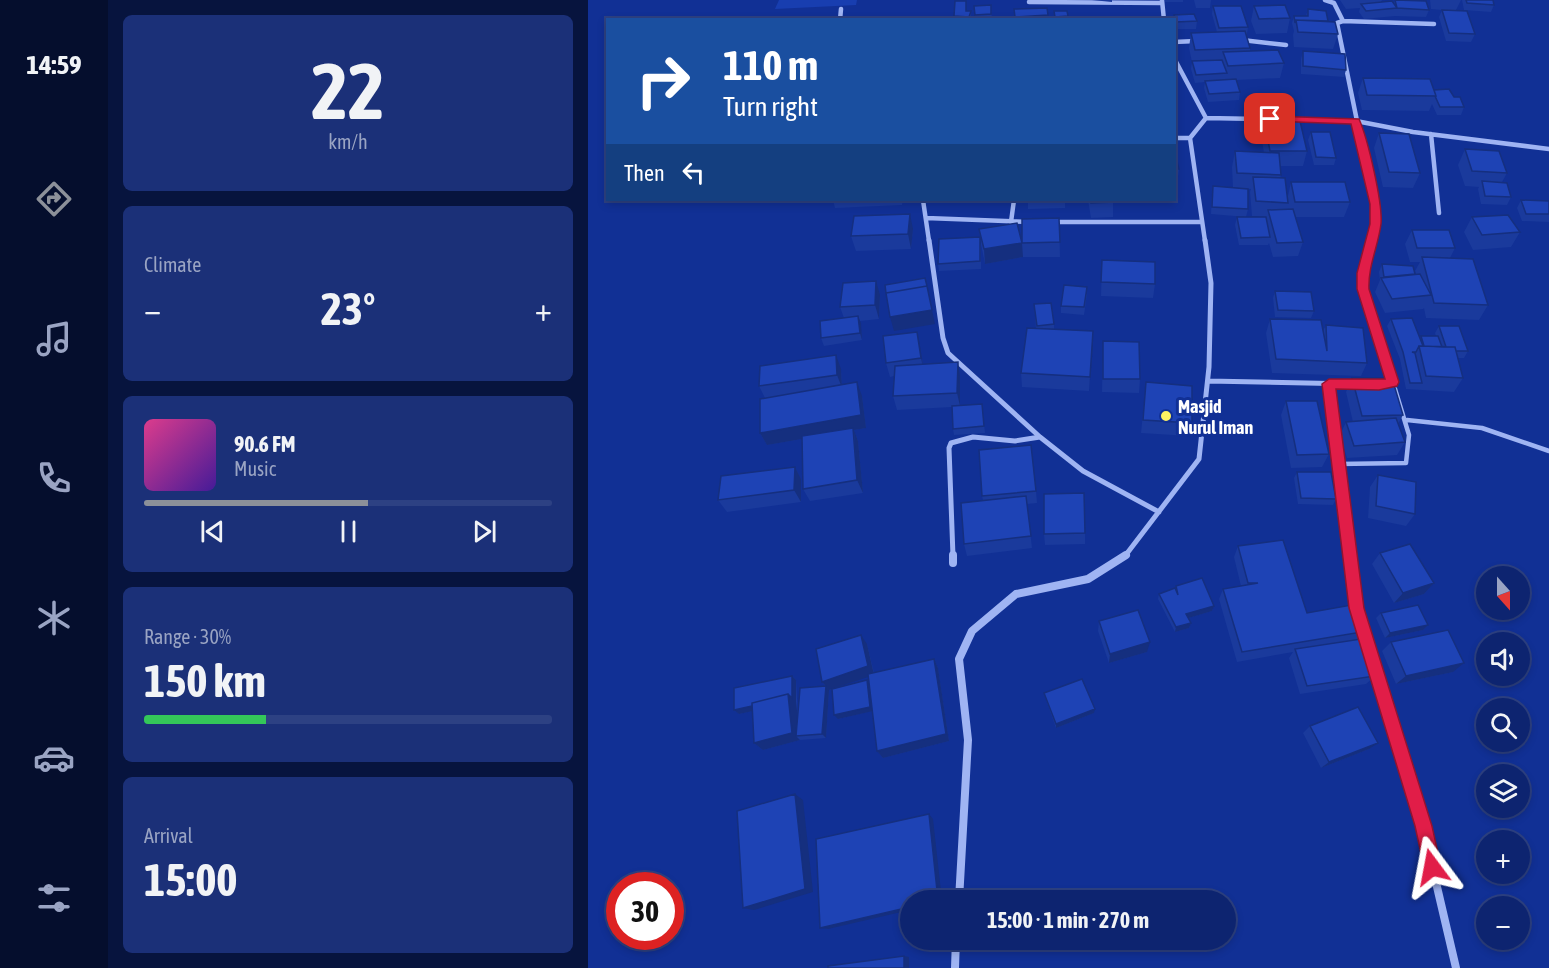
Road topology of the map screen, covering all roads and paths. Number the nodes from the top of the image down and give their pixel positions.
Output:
1 (1325, 0) edge
2 (1029, 2) dead end
3 (1162, 2) edge
4 (841, 9) dead end
5 (840, 18) edge
6 (1164, 18) edge
7 (1343, 21) junction
8 (1434, 24) dead end
9 (1206, 40) edge
10 (1237, 40) edge
11 (1176, 42) edge
12 (1286, 45) dead end
13 (1176, 62) edge
14 (1206, 118) junction
15 (1356, 121) junction
16 (1431, 134) junction
17 (1176, 138) edge
18 (1190, 138) junction
19 (1549, 149) edge
20 (923, 201) edge
21 (1014, 201) edge
22 (1439, 213) dead end
23 (926, 218) junction
24 (1011, 222) junction
25 (1035, 222) edge
26 (1047, 222) edge
27 (1202, 222) junction
28 (1208, 381) junction
29 (1392, 382) junction
30 (1329, 384) junction
31 (1365, 385) edge
32 (1379, 385) edge
33 (1407, 420) junction
34 (1040, 437) junction
35 (1549, 451) edge
36 (1338, 464) junction
37 (1159, 512) junction
38 (952, 563) dead end
39 (960, 890) edge
40 (956, 950) edge
41 (955, 968) edge
42 (1456, 968) edge

1 - 7 street
2 - 3 street
3 - 6 street
4 - 5 street
7 - 8 street
7 - 15 street
9 - 11 street
10 - 12 street
13 - 14 street
14 - 15 street
14 - 18 street
15 - 16 street
15 - 29 street
16 - 19 street
16 - 22 street
17 - 18 street
18 - 27 street
20 - 23 street
21 - 24 street
23 - 24 street
23 - 34 street
24 - 25 street
26 - 27 street
27 - 28 street
28 - 30 street
28 - 37 street
29 - 32 street
29 - 33 lane
30 - 31 street
30 - 36 street
33 - 35 lane
33 - 36 lane
34 - 37 street
34 - 38 street
36 - 42 street
37 - 39 street
40 - 41 street

